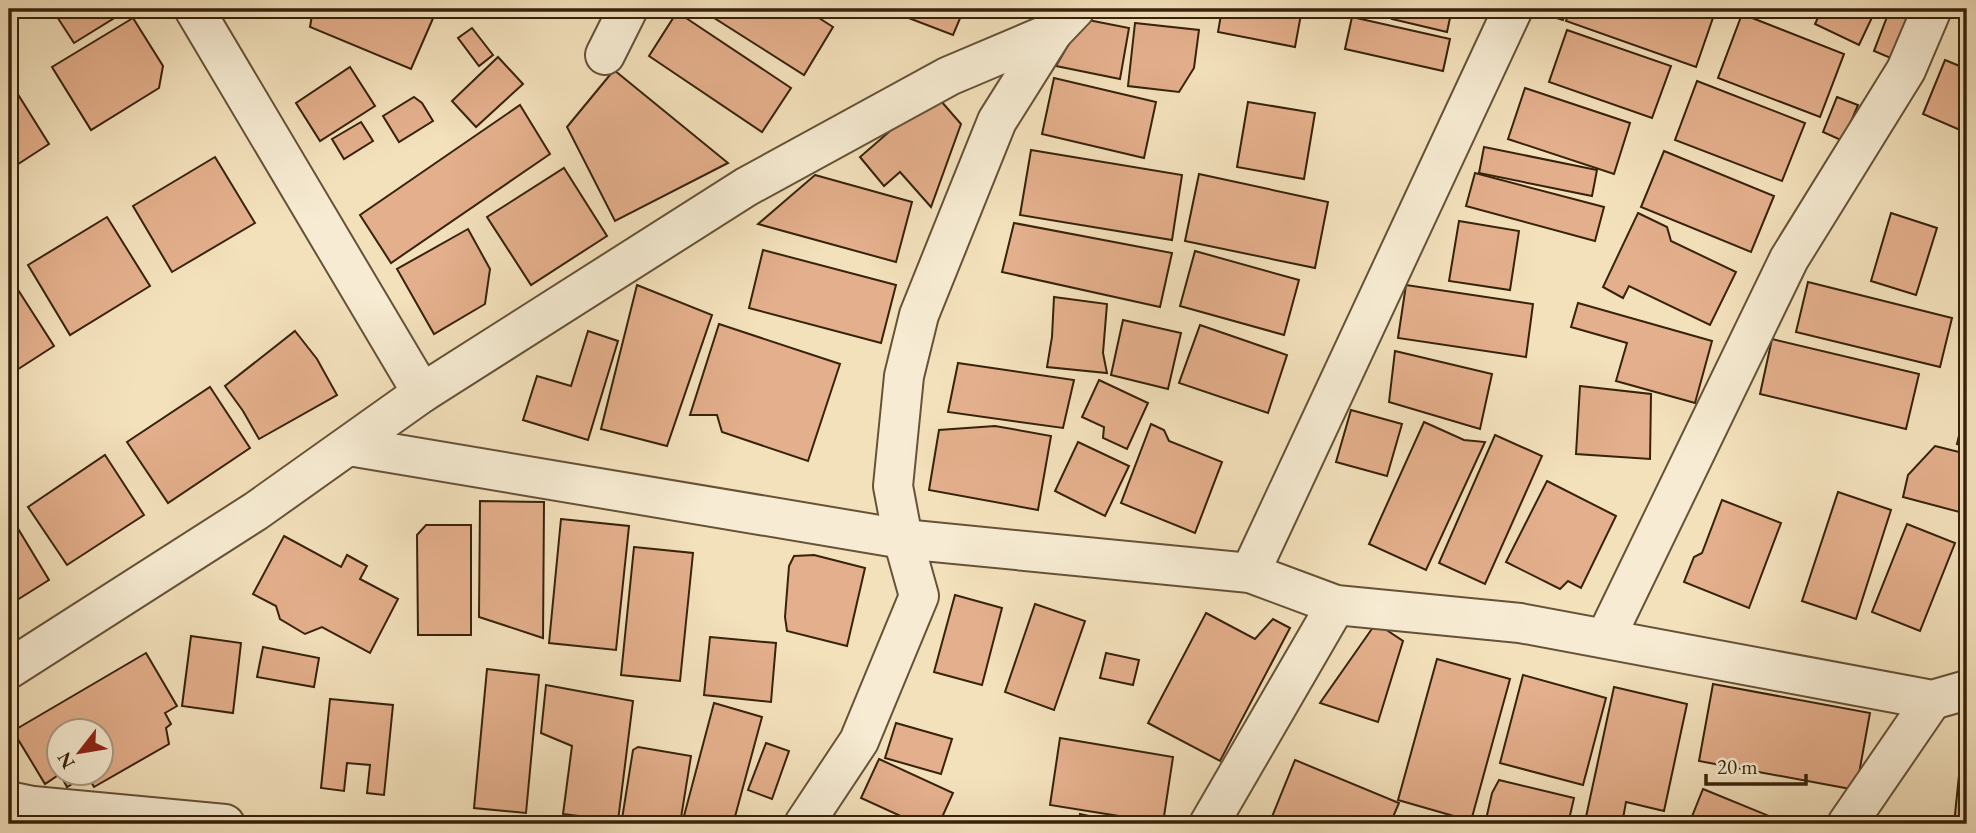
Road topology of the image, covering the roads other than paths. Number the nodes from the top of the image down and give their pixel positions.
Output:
1 (194, 9) edge
2 (628, 9) edge
3 (1513, 9) edge
4 (1932, 9) edge
5 (1064, 20) edge
6 (605, 55) dead end
7 (422, 393) junction
8 (349, 446) junction
9 (903, 539) junction
10 (1250, 573) junction
11 (1336, 604) junction
12 (1606, 637) junction
13 (9, 669) edge
14 (1950, 695) edge
15 (9, 801) edge
16 (225, 824) edge
17 (804, 824) edge
18 (1209, 824) edge
19 (1847, 824) edge

1 - 7 street
2 - 6 street
3 - 10 street
4 - 12 street
5 - 7 street
5 - 9 street
7 - 8 street
8 - 9 street
8 - 13 street
9 - 10 street
9 - 17 street
10 - 11 street
11 - 12 street
11 - 18 street
12 - 14 street
14 - 19 street
15 - 16 street

